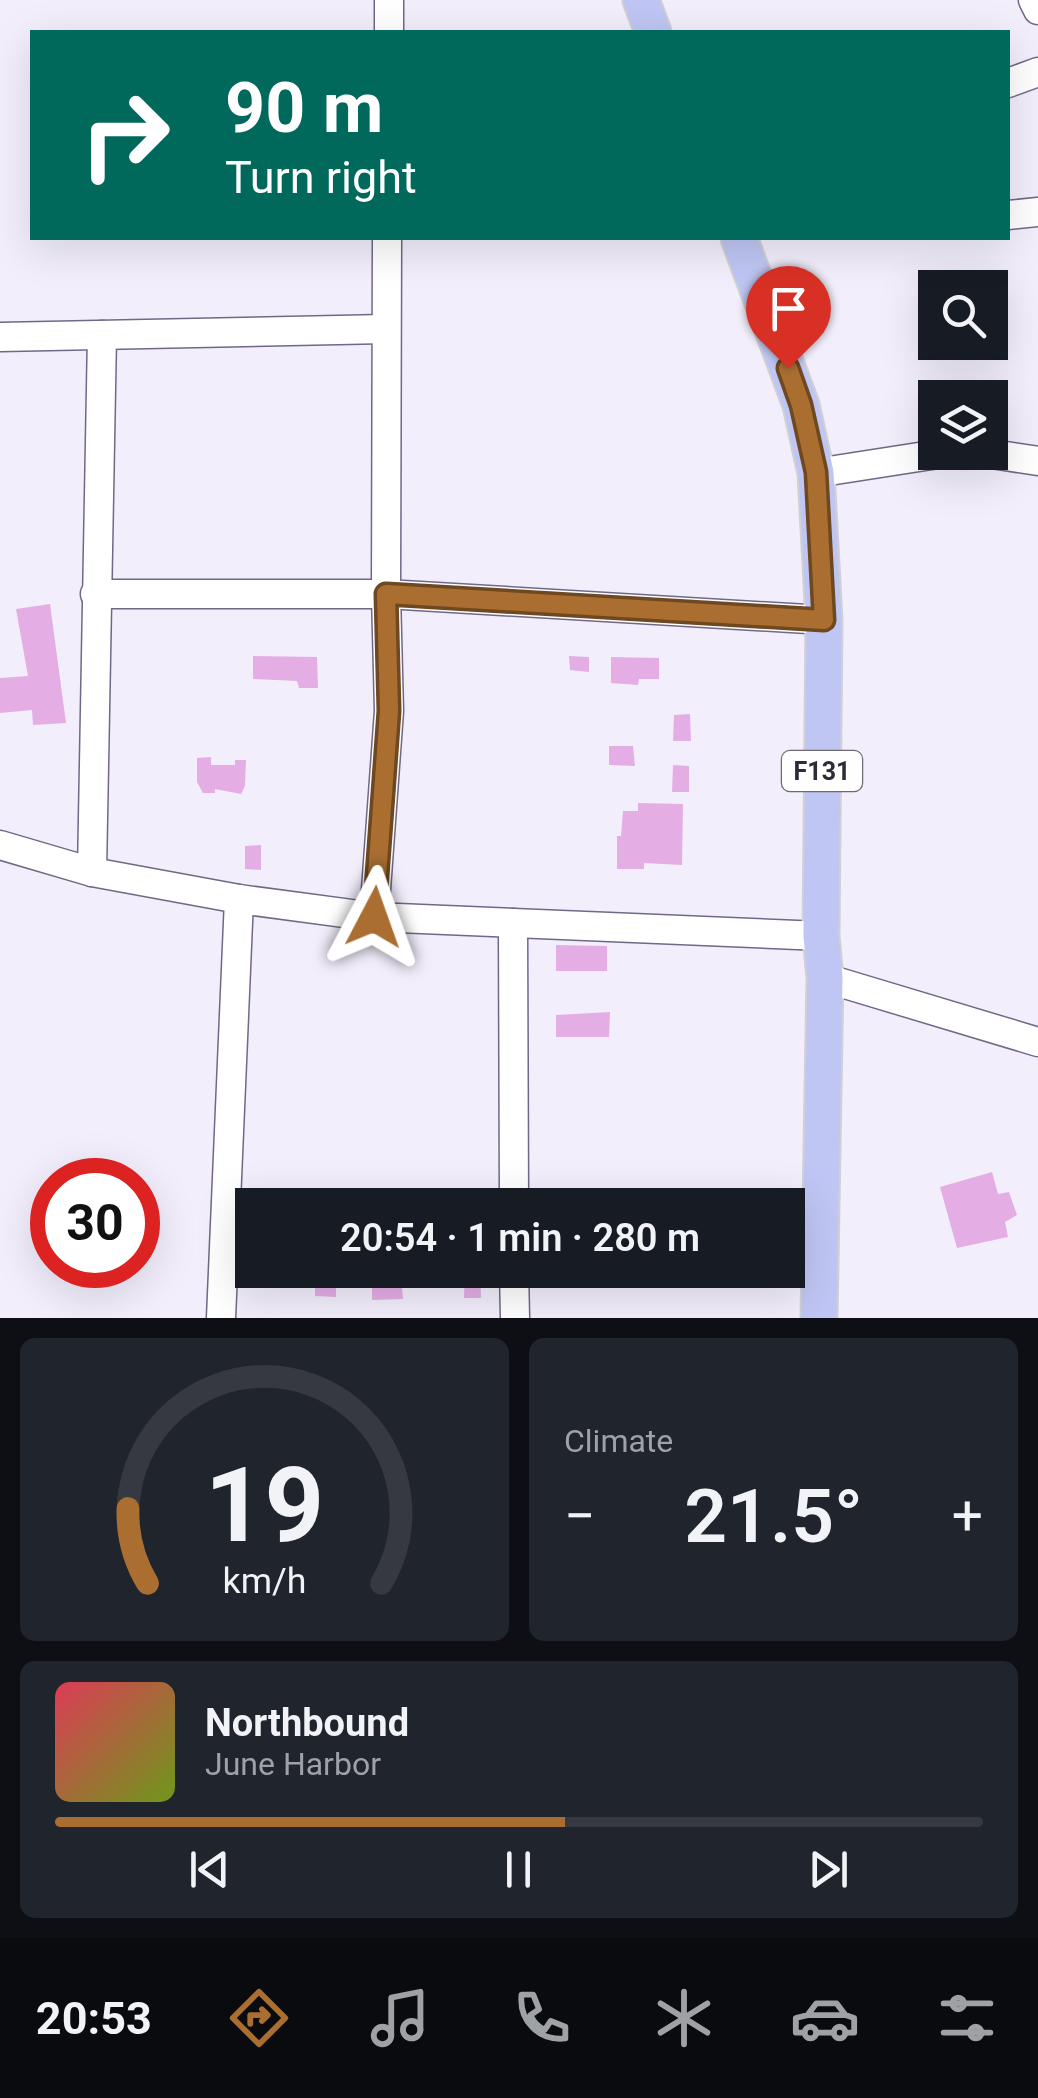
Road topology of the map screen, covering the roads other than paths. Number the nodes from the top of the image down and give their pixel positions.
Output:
1 (389, 0) edge
2 (641, 0) edge
3 (1033, 0) edge
4 (1038, 10) edge
5 (388, 30) edge
6 (652, 30) edge
7 (1038, 72) edge
8 (1010, 82) edge
9 (1038, 212) edge
10 (1010, 216) edge
11 (387, 240) edge
12 (740, 240) edge
13 (386, 329) junction
14 (102, 335) junction
15 (0, 337) edge
16 (918, 457) edge
17 (1008, 457) edge
18 (1038, 462) edge
19 (816, 472) junction
20 (95, 594) junction
21 (386, 594) junction
22 (824, 620) junction
23 (0, 846) edge
24 (92, 872) junction
25 (239, 899) junction
26 (374, 917) junction
27 (512, 923) junction
28 (820, 936) junction
29 (825, 978) junction
30 (1038, 1042) edge
31 (514, 1188) edge
32 (514, 1288) edge
33 (221, 1318) edge
34 (514, 1318) edge
35 (819, 1318) edge

1 - 5 street
2 - 6 main road
3 - 4 street
7 - 8 street
9 - 10 street
11 - 13 street
12 - 19 main road, F131
13 - 14 street
13 - 21 street
14 - 15 street
14 - 20 street
16 - 19 street
17 - 18 street
19 - 22 main road, F131
20 - 21 street
20 - 24 street
21 - 22 street
21 - 26 street
22 - 28 main road, F131
23 - 24 street
24 - 25 street
25 - 26 street
25 - 33 street
26 - 27 street
27 - 28 street
27 - 31 street
28 - 29 main road, F131
29 - 30 street
29 - 35 main road, F131
32 - 34 street

